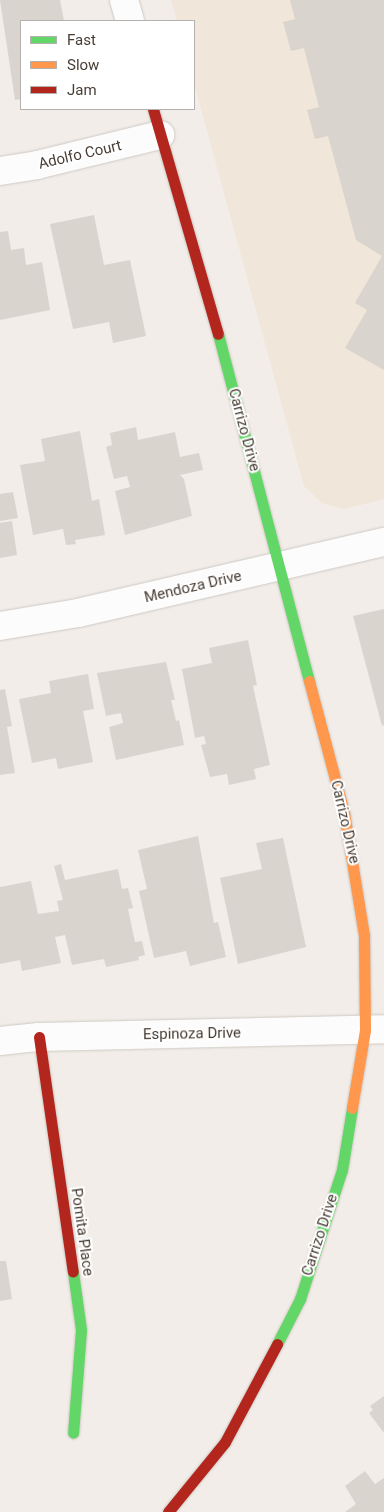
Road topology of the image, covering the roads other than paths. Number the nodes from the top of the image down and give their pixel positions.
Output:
1 (124, 0) edge
2 (130, 20) edge
3 (153, 110) edge
4 (160, 136) junction
5 (0, 171) edge
6 (384, 542) edge
7 (281, 568) junction
8 (0, 626) edge
9 (374, 1030) edge
10 (39, 1037) junction
11 (0, 1041) edge
12 (73, 1433) dead end
13 (168, 1512) edge

1 - 2 street
3 - 4 street, Carrizo Drive
4 - 5 street, Adolfo Court
4 - 7 street, Carrizo Drive
6 - 7 street, Mendoza Drive
7 - 8 street, Mendoza Drive
7 - 9 street, Carrizo Drive
9 - 10 street, Espinoza Drive
9 - 13 street, Carrizo Drive
10 - 11 street, Espinoza Drive
10 - 12 street, Pomita Place

